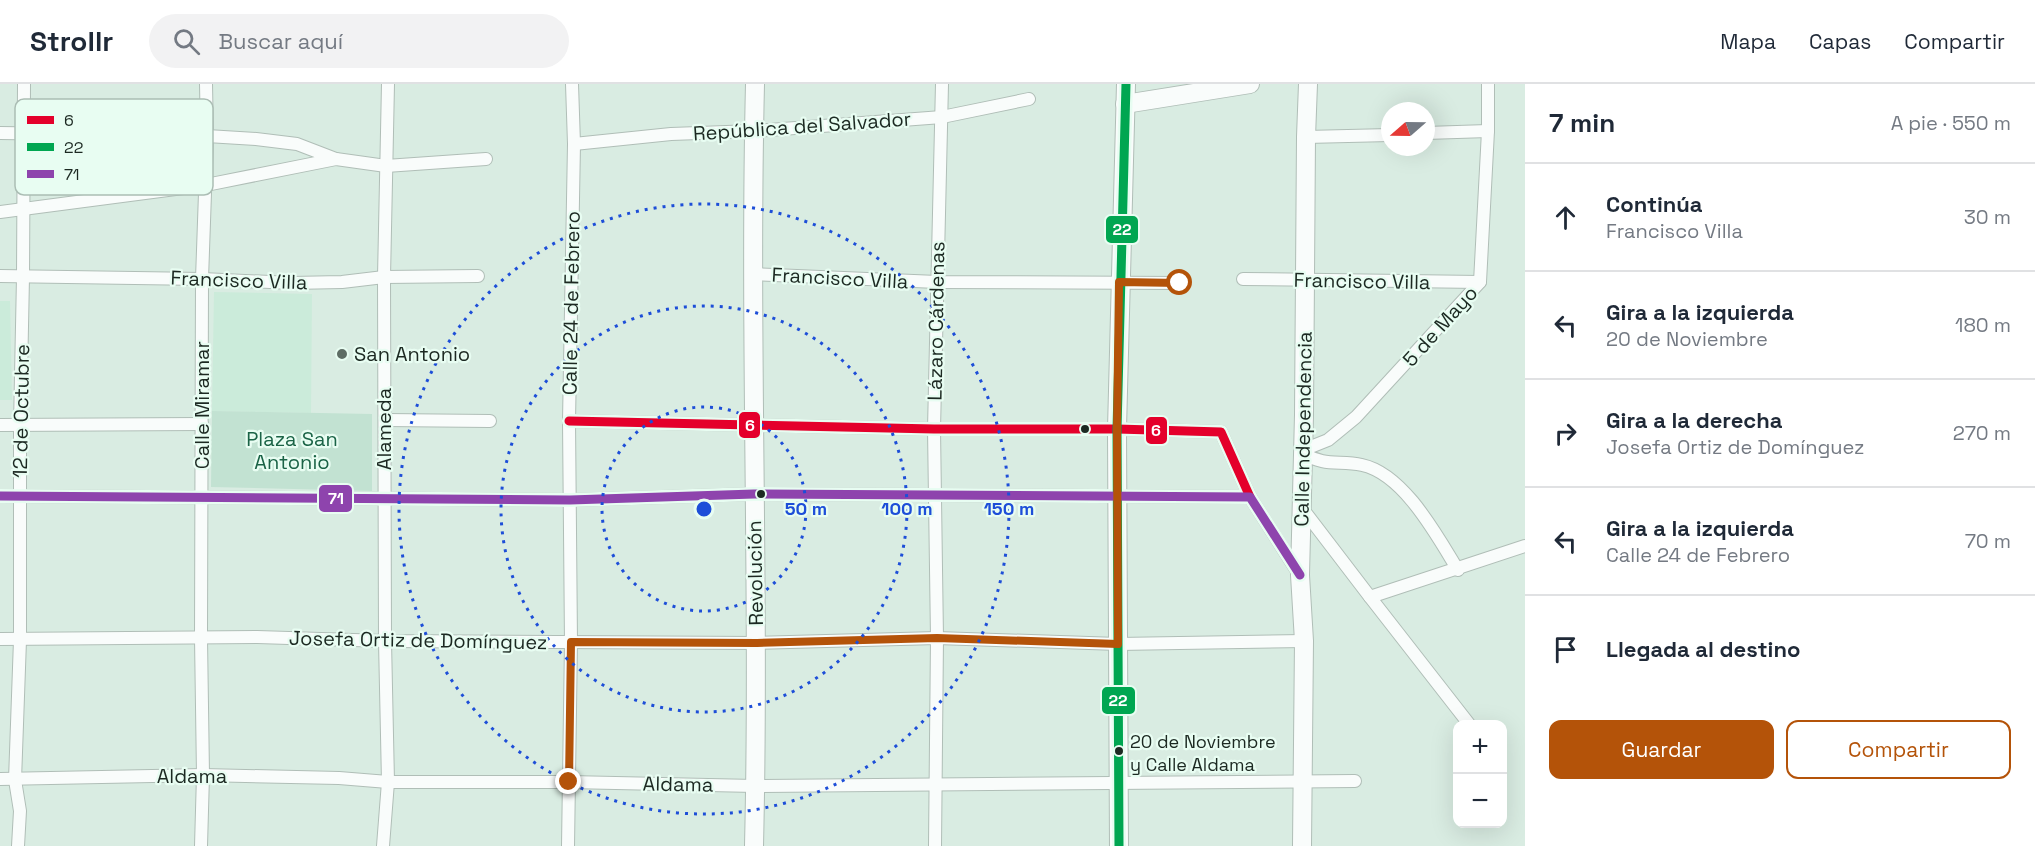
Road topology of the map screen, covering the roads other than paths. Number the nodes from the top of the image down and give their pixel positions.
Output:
1 (24, 84) edge
2 (206, 84) edge
3 (388, 84) edge
4 (572, 84) edge
5 (754, 84) edge
6 (942, 84) edge
7 (1126, 84) edge
8 (1250, 84) edge
9 (1308, 84) edge
10 (1488, 84) edge
11 (24, 99) edge
12 (206, 99) edge
13 (1029, 99) dead end
14 (1125, 104) junction
15 (942, 117) junction
16 (754, 131) junction
17 (1488, 132) junction
18 (1435, 133) edge
19 (1381, 135) edge
20 (213, 136) edge
21 (1306, 137) junction
22 (574, 144) junction
23 (336, 159) junction
24 (486, 159) dead end
25 (386, 166) junction
26 (213, 183) edge
27 (23, 195) edge
28 (125, 195) edge
29 (206, 195) edge
30 (23, 209) junction
31 (0, 212) edge
32 (753, 274) junction
33 (0, 276) edge
34 (478, 276) dead end
35 (23, 277) junction
36 (384, 277) junction
37 (202, 279) junction
38 (1244, 279) dead end
39 (1305, 280) junction
40 (937, 282) junction
41 (1119, 282) junction
42 (1480, 282) junction
43 (1180, 283) dead end
44 (385, 420) junction
45 (490, 421) dead end
46 (569, 421) junction
47 (202, 424) junction
48 (0, 425) edge
49 (20, 425) junction
50 (754, 426) junction
51 (934, 429) junction
52 (1117, 429) junction
53 (1303, 452) junction
54 (754, 494) junction
55 (934, 495) junction
56 (0, 496) edge
57 (20, 496) junction
58 (201, 496) junction
59 (1117, 496) junction
60 (1250, 497) junction
61 (384, 498) junction
62 (570, 500) junction
63 (1302, 508) junction
64 (1525, 546) edge
65 (1458, 570) junction
66 (1300, 575) junction
67 (1370, 597) junction
68 (201, 638) junction
69 (937, 638) junction
70 (0, 639) edge
71 (20, 640) junction
72 (385, 641) junction
73 (1304, 641) junction
74 (571, 642) junction
75 (757, 643) junction
76 (1118, 644) junction
77 (1466, 720) edge
78 (203, 775) junction
79 (0, 779) edge
80 (15, 780) junction
81 (1302, 781) junction
82 (1355, 781) dead end
83 (388, 782) junction
84 (569, 782) junction
85 (1120, 783) junction
86 (936, 785) junction
87 (755, 786) junction
88 (18, 846) edge
89 (201, 846) edge
90 (383, 846) edge
91 (568, 846) edge
92 (754, 846) edge
93 (935, 846) edge
94 (1119, 846) edge
95 (1302, 846) edge

1 - 11 street, 12 de Octubre
2 - 12 street, Calle Miramar
3 - 25 street, Alameda
4 - 22 street, Calle 24 de Febrero
5 - 16 street, Revolución
6 - 15 street, Lázaro Cárdenas
7 - 14 street
8 - 14 street
9 - 21 street, Calle Independencia
10 - 17 street, 5 de Mayo
13 - 15 street, República del Salvador
14 - 41 street
15 - 16 street, República del Salvador
15 - 40 street, Lázaro Cárdenas
16 - 22 street, República del Salvador
16 - 32 street, Revolución
17 - 18 street
17 - 42 street, 5 de Mayo
19 - 21 street
20 - 23 street
21 - 39 street, Calle Independencia
22 - 46 street, Calle 24 de Febrero
23 - 25 street
23 - 26 street
24 - 25 street
25 - 36 street, Alameda
27 - 30 street, 12 de Octubre
28 - 30 street
29 - 37 street, Calle Miramar
30 - 31 street
30 - 35 street, 12 de Octubre
32 - 40 street, Francisco Villa
32 - 50 street, Revolución
33 - 35 street, Francisco Villa
34 - 36 street, Francisco Villa
35 - 37 street, Francisco Villa
35 - 49 street, 12 de Octubre
36 - 37 street, Francisco Villa
36 - 44 street, Alameda
37 - 47 street, Calle Miramar
38 - 39 street, Francisco Villa
39 - 42 street, Francisco Villa
39 - 53 street, Calle Independencia
40 - 41 street, Francisco Villa
40 - 51 street, Lázaro Cárdenas
41 - 43 street, Francisco Villa
41 - 52 street
42 - 53 street, 5 de Mayo
44 - 45 street
44 - 61 street, Alameda
46 - 50 street
46 - 62 street, Calle 24 de Febrero
47 - 49 street
47 - 58 street, Calle Miramar
48 - 49 street
49 - 57 street, 12 de Octubre
50 - 51 street
50 - 54 street, Revolución
51 - 52 street
51 - 55 street, Lázaro Cárdenas
52 - 59 street
52 - 60 street
53 - 63 street, Calle Independencia
53 - 65 street
54 - 55 street
54 - 62 street
54 - 75 street, Revolución
55 - 59 street
55 - 69 street, Lázaro Cárdenas
56 - 57 street
57 - 58 street
57 - 71 street, 12 de Octubre
58 - 61 street
58 - 68 street, Calle Miramar
59 - 60 street
59 - 76 street
60 - 66 street
61 - 62 street
61 - 72 street, Alameda
62 - 74 street, Calle 24 de Febrero
63 - 66 street, Calle Independencia
63 - 67 street
64 - 65 street
65 - 67 street
66 - 73 street, Calle Independencia
67 - 77 street
68 - 71 street, Josefa Ortiz de Domínguez
68 - 72 street, Josefa Ortiz de Domínguez
68 - 78 street, Calle Miramar
69 - 75 street, Josefa Ortiz de Domínguez
69 - 76 street, Josefa Ortiz de Domínguez
69 - 86 street, Lázaro Cárdenas
70 - 71 street, Josefa Ortiz de Domínguez
71 - 80 street, 12 de Octubre
72 - 74 street, Josefa Ortiz de Domínguez
72 - 83 street, Alameda
73 - 76 street, Josefa Ortiz de Domínguez
73 - 81 street, Calle Independencia
74 - 75 street, Josefa Ortiz de Domínguez
74 - 84 street, Calle 24 de Febrero
75 - 87 street, Revolución
76 - 85 street
78 - 80 street, Aldama
78 - 83 street, Aldama
78 - 89 street, Calle Miramar
79 - 80 street, Aldama
80 - 88 street, 12 de Octubre
81 - 82 street, Aldama
81 - 85 street, Aldama
81 - 95 street, Calle Independencia
83 - 84 street, Aldama
83 - 90 street, Alameda
84 - 87 street, Aldama
84 - 91 street, Calle 24 de Febrero
85 - 86 street, Aldama
85 - 94 street
86 - 87 street, Aldama
86 - 93 street, Lázaro Cárdenas
87 - 92 street, Revolución

